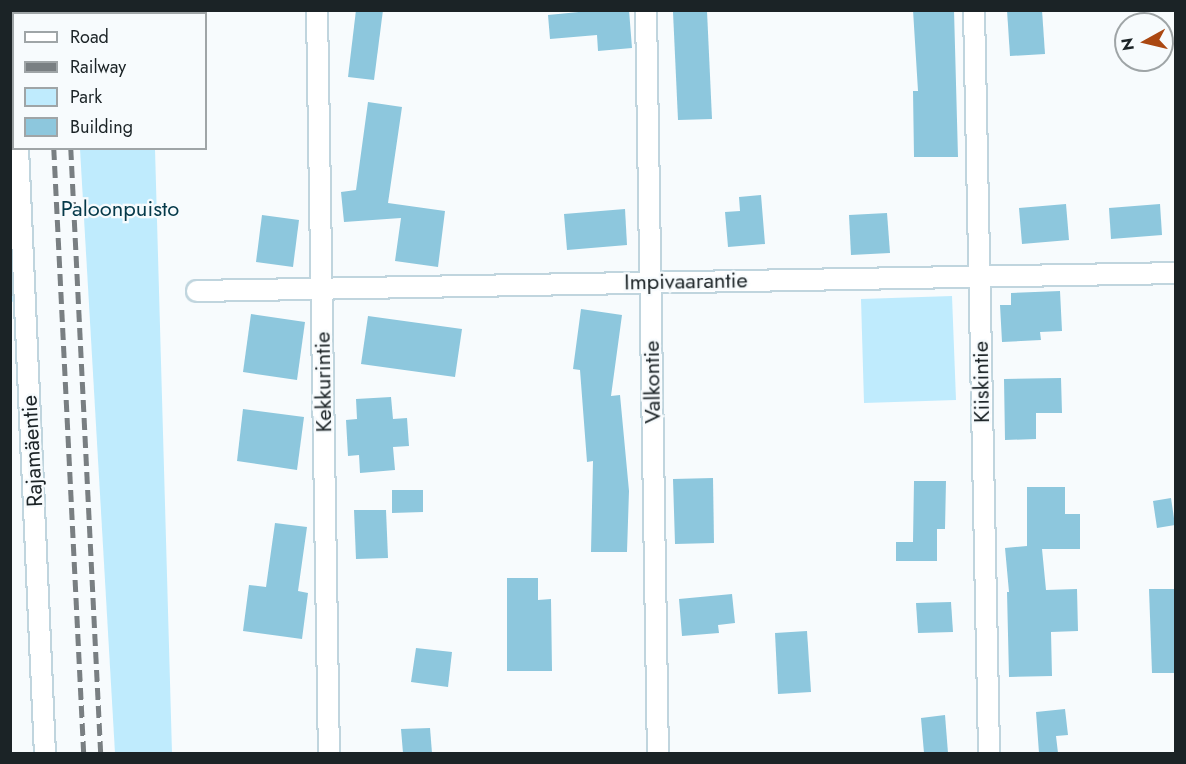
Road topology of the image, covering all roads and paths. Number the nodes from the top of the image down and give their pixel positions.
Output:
1 (317, 10) edge
2 (646, 10) edge
3 (974, 10) edge
4 (18, 150) edge
5 (1176, 273) edge
6 (978, 274) junction
7 (651, 282) junction
8 (322, 289) junction
9 (197, 291) dead end
10 (45, 753) edge
11 (329, 753) edge
12 (658, 753) edge
13 (989, 753) edge

1 - 8 street, Kekkurintie
2 - 7 street, Valkontie
3 - 6 street, Kiiskintie
4 - 10 street, Rajamäentie
5 - 6 street, Impivaarantie
6 - 7 street, Impivaarantie
6 - 13 street, Kiiskintie
7 - 8 street, Impivaarantie
7 - 12 street, Valkontie
8 - 9 street, Impivaarantie
8 - 11 street, Kekkurintie

